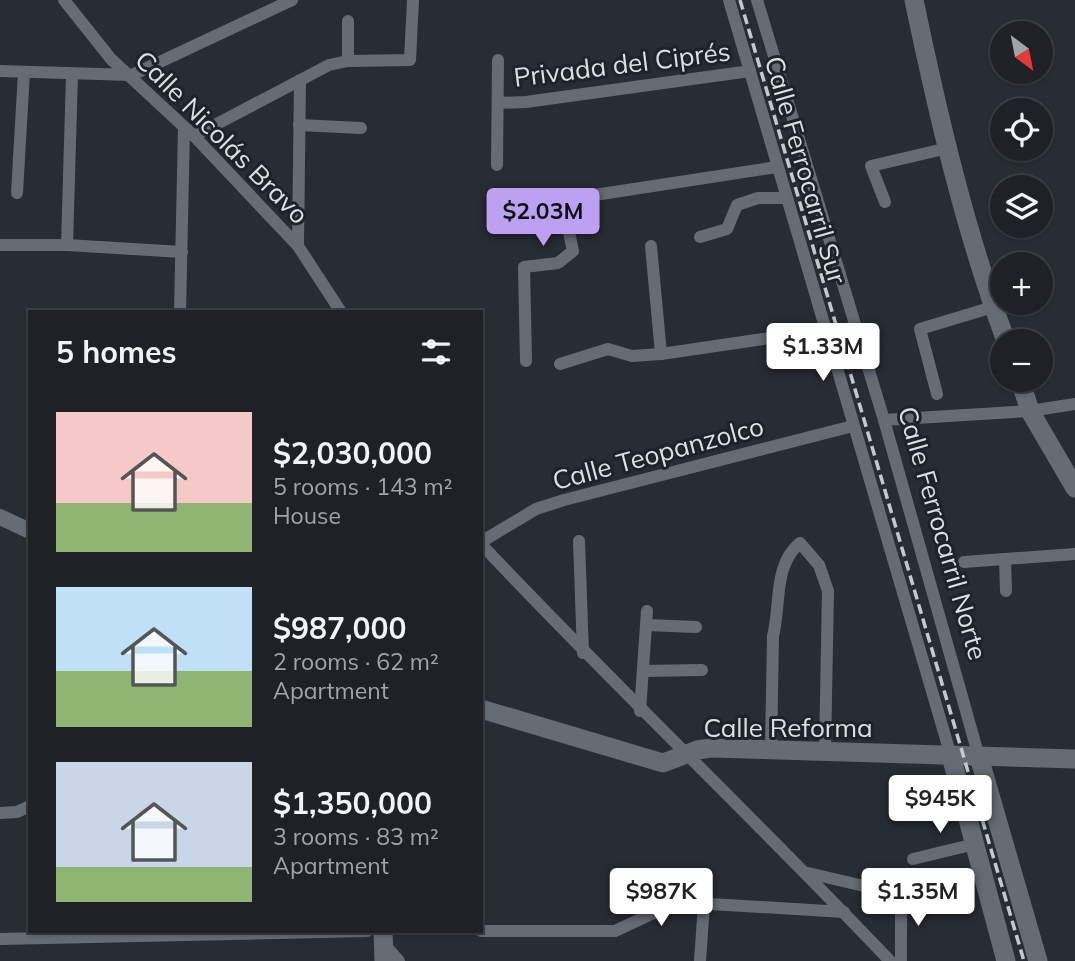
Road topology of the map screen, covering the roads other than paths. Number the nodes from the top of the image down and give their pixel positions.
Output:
1 (64, 0) edge
2 (292, 0) edge
3 (412, 0) edge
4 (729, 0) edge
5 (757, 0) edge
6 (914, 0) edge
7 (348, 21) dead end
8 (498, 60) dead end
9 (348, 61) junction
10 (0, 71) edge
11 (750, 71) junction
12 (24, 72) junction
13 (72, 74) junction
14 (132, 75) junction
15 (300, 80) junction
16 (499, 103) junction
17 (299, 125) junction
18 (361, 128) dead end
19 (189, 132) junction
20 (948, 148) junction
21 (497, 165) dead end
22 (777, 167) junction
23 (17, 193) dead end
24 (786, 198) junction
25 (562, 200) junction
26 (885, 202) dead end
27 (506, 203) dead end
28 (700, 237) dead end
29 (67, 244) junction
30 (0, 245) edge
31 (298, 246) junction
32 (650, 246) dead end
33 (182, 252) junction
34 (990, 296) edge
35 (990, 308) edge
36 (180, 310) edge
37 (340, 310) edge
38 (825, 330) junction
39 (661, 354) junction
40 (526, 361) dead end
41 (560, 364) dead end
42 (1024, 392) edge
43 (937, 394) dead end
44 (1075, 404) edge
45 (1030, 411) junction
46 (884, 419) junction
47 (853, 426) junction
48 (1075, 488) edge
49 (0, 517) edge
50 (28, 530) edge
51 (579, 541) dead end
52 (483, 542) edge
53 (483, 545) edge
54 (1075, 554) edge
55 (1005, 559) junction
56 (964, 562) dead end
57 (1006, 591) dead end
58 (647, 611) dead end
59 (646, 625) junction
60 (696, 627) dead end
61 (583, 653) junction
62 (702, 670) dead end
63 (643, 671) junction
64 (483, 710) edge
65 (640, 710) junction
66 (771, 750) junction
67 (825, 752) junction
68 (687, 755) junction
69 (951, 756) junction
70 (979, 757) junction
71 (1075, 759) edge
72 (28, 807) edge
73 (0, 813) edge
74 (975, 844) junction
75 (913, 859) dead end
76 (807, 873) junction
77 (704, 904) junction
78 (844, 912) junction
79 (483, 931) edge
80 (145, 933) edge
81 (0, 939) edge
82 (384, 945) edge
83 (399, 961) edge
84 (700, 961) edge
85 (890, 961) edge
86 (901, 961) edge
87 (1006, 961) edge
88 (1038, 961) edge

1 - 14 street, Calle Nicolás Bravo
2 - 14 street
3 - 9 street
4 - 11 street, Calle Ferrocarril Sur
5 - 46 street, Calle Ferrocarril Norte
6 - 20 main road
7 - 9 street
8 - 16 street
9 - 15 street
10 - 12 street
11 - 16 street, Privada del Ciprés
11 - 22 street, Calle Ferrocarril Sur
12 - 13 street
12 - 23 street
13 - 14 street
13 - 29 street
14 - 19 street, Calle Nicolás Bravo
15 - 17 street
15 - 19 street
16 - 21 street
17 - 18 street
17 - 31 street
19 - 31 street, Calle Nicolás Bravo
19 - 33 street
20 - 26 street
20 - 34 main road
22 - 24 street, Calle Ferrocarril Sur
22 - 25 street
24 - 28 street
24 - 38 street, Calle Ferrocarril Sur
25 - 27 street
25 - 40 street
29 - 30 street
29 - 33 street
31 - 37 street, Calle Nicolás Bravo
32 - 39 street
33 - 36 street
35 - 43 street
38 - 39 street
38 - 47 street, Calle Ferrocarril Sur
39 - 41 street
42 - 45 main road
44 - 45 street
45 - 46 street
45 - 48 main road
46 - 70 street, Calle Ferrocarril Norte
47 - 52 street, Calle Teopanzolco
47 - 69 street, Calle Ferrocarril Sur
49 - 50 street
51 - 61 street
53 - 61 street
54 - 55 street
55 - 56 street
55 - 57 street
58 - 59 street
59 - 60 street
59 - 63 street
61 - 65 street
62 - 63 street
63 - 65 street
64 - 68 main road, Calle Reforma
65 - 68 street
66 - 67 main road, Calle Reforma
66 - 67 street
66 - 68 main road, Calle Reforma
67 - 69 main road, Calle Reforma
68 - 76 street
69 - 70 main road, Calle Reforma
69 - 74 main road, Calle Ferrocarril Sur
70 - 71 main road, Calle Reforma
70 - 88 main road, Calle Ferrocarril Norte
72 - 73 street
74 - 75 street
74 - 87 main road, Calle Ferrocarril Sur
76 - 78 street
76 - 86 street
77 - 78 street
77 - 79 street
77 - 84 street
78 - 85 street
80 - 81 street
82 - 83 street

